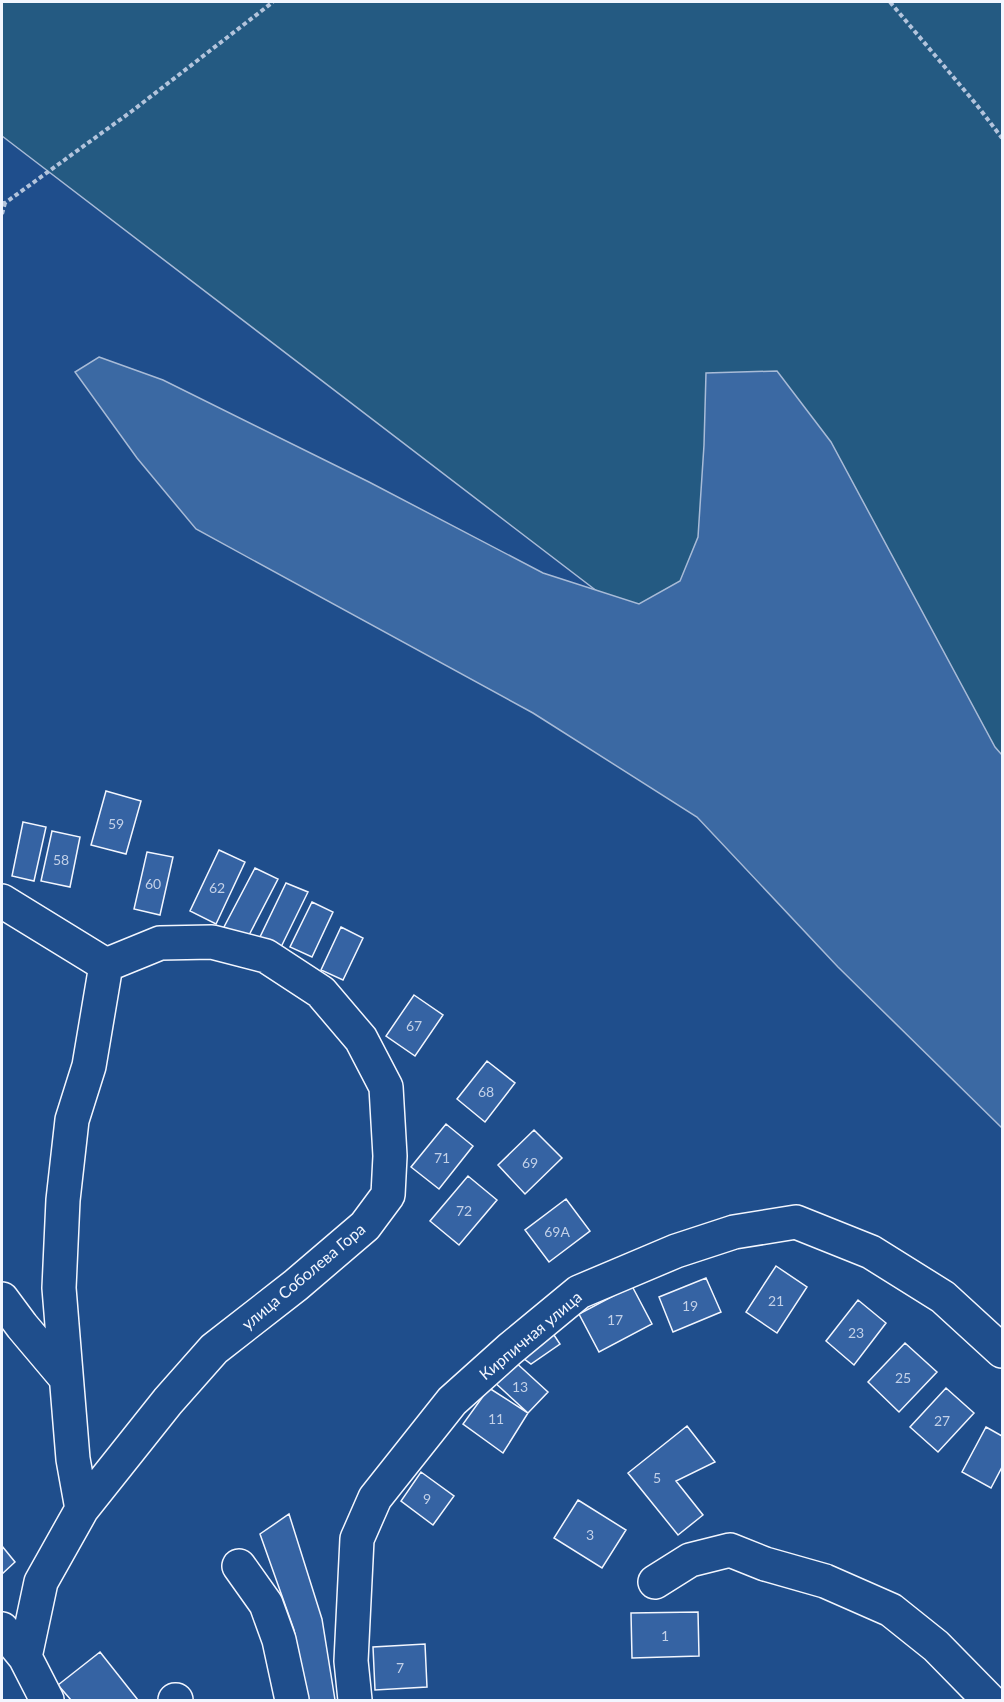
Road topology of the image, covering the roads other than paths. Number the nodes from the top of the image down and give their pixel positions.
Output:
1 (2, 901) edge
2 (106, 965) junction
3 (2, 1299) edge
4 (1002, 1351) edge
5 (65, 1377) junction
6 (82, 1509) junction
7 (239, 1566) dead end
8 (655, 1582) dead end
9 (2, 1629) edge
10 (25, 1657) junction
11 (981, 1698) edge
12 (47, 1701) edge
13 (292, 1701) edge
14 (355, 1701) edge

1 - 2 street
2 - 5 street
2 - 6 street, улица Соболева Гора
3 - 5 street
4 - 14 street, Кирпичная улица
5 - 6 street
6 - 10 street, улица Соболева Гора
7 - 13 street
8 - 11 street
9 - 10 street
10 - 12 street

